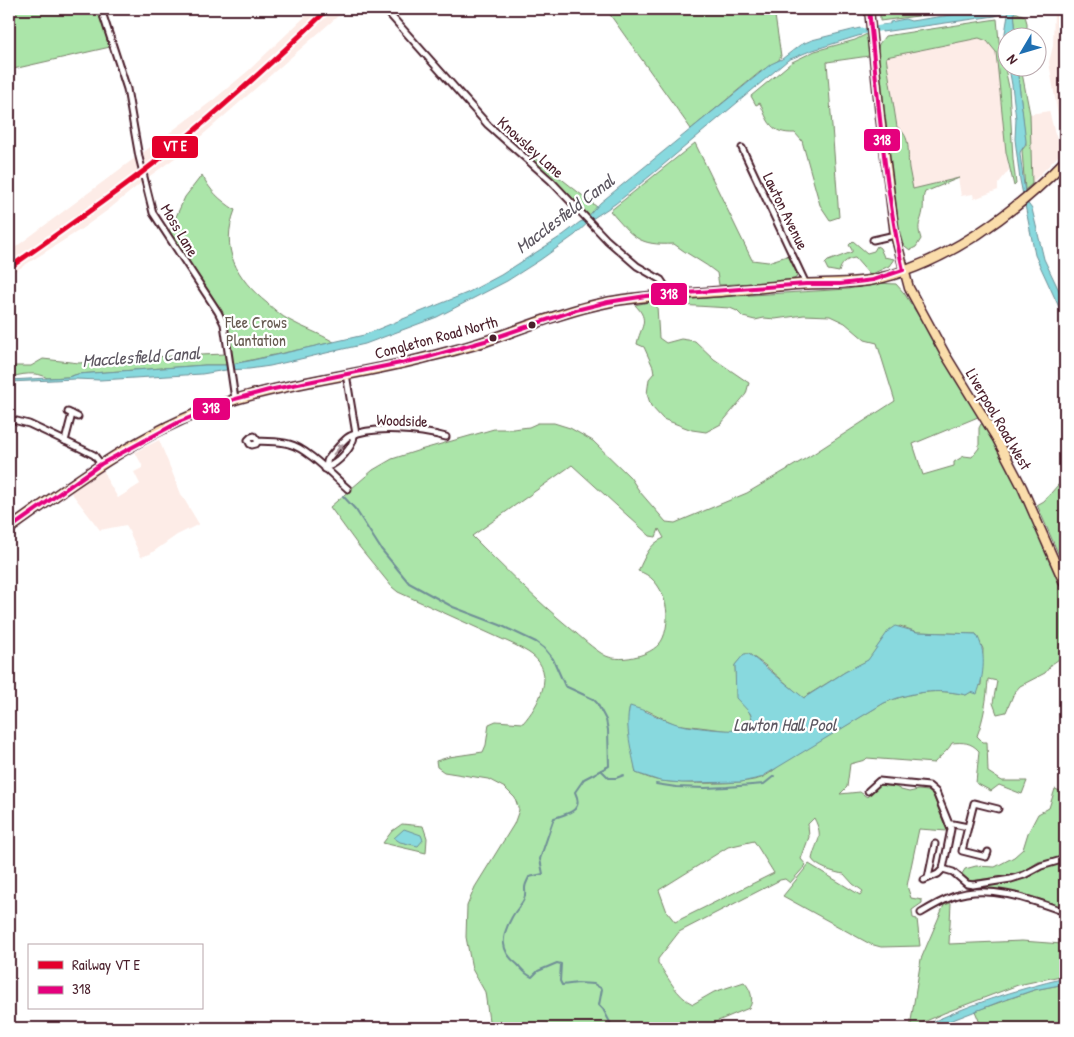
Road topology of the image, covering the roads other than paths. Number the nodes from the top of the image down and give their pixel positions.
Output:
1 (101, 9) edge
2 (385, 9) edge
3 (869, 9) edge
4 (742, 148) dead end
5 (1065, 161) edge
6 (895, 235) junction
7 (873, 240) dead end
8 (903, 270) junction
9 (806, 284) junction
10 (668, 295) junction
11 (346, 374) junction
12 (235, 399) junction
13 (73, 414) dead end
14 (9, 419) edge
15 (355, 434) junction
16 (446, 436) dead end
17 (65, 441) junction
18 (258, 441) dead end
19 (101, 464) junction
20 (326, 468) junction
21 (348, 489) dead end
22 (9, 529) edge
23 (1065, 585) edge
24 (868, 791) dead end
25 (998, 809) dead end
26 (949, 824) junction
27 (968, 828) junction
28 (935, 844) dead end
29 (988, 852) dead end
30 (1065, 859) edge
31 (943, 869) junction
32 (973, 884) junction
33 (977, 892) junction
34 (1065, 912) edge
35 (921, 913) dead end

1 - 12 street, Moss Lane
2 - 10 street, Knowsley Lane
3 - 6 main road, Liverpool Road West
4 - 9 street, Lawton Avenue
5 - 8 highway, Congleton Road North
6 - 7 street
6 - 8 main road, Liverpool Road West
8 - 9 highway, Congleton Road North
8 - 23 main road, Liverpool Road West
9 - 10 highway, Congleton Road North
10 - 11 highway, Congleton Road North
11 - 12 highway, Congleton Road North
11 - 15 street
12 - 19 highway, Congleton Road North
13 - 17 street
14 - 17 street
15 - 16 street, Woodside
15 - 20 street
17 - 19 street
18 - 20 street
19 - 22 highway, Congleton Road North
20 - 21 street
24 - 26 street
25 - 27 street
26 - 27 street
26 - 31 street
27 - 29 street
28 - 31 street
30 - 32 street
31 - 32 street
32 - 33 street
33 - 34 street
33 - 35 street

